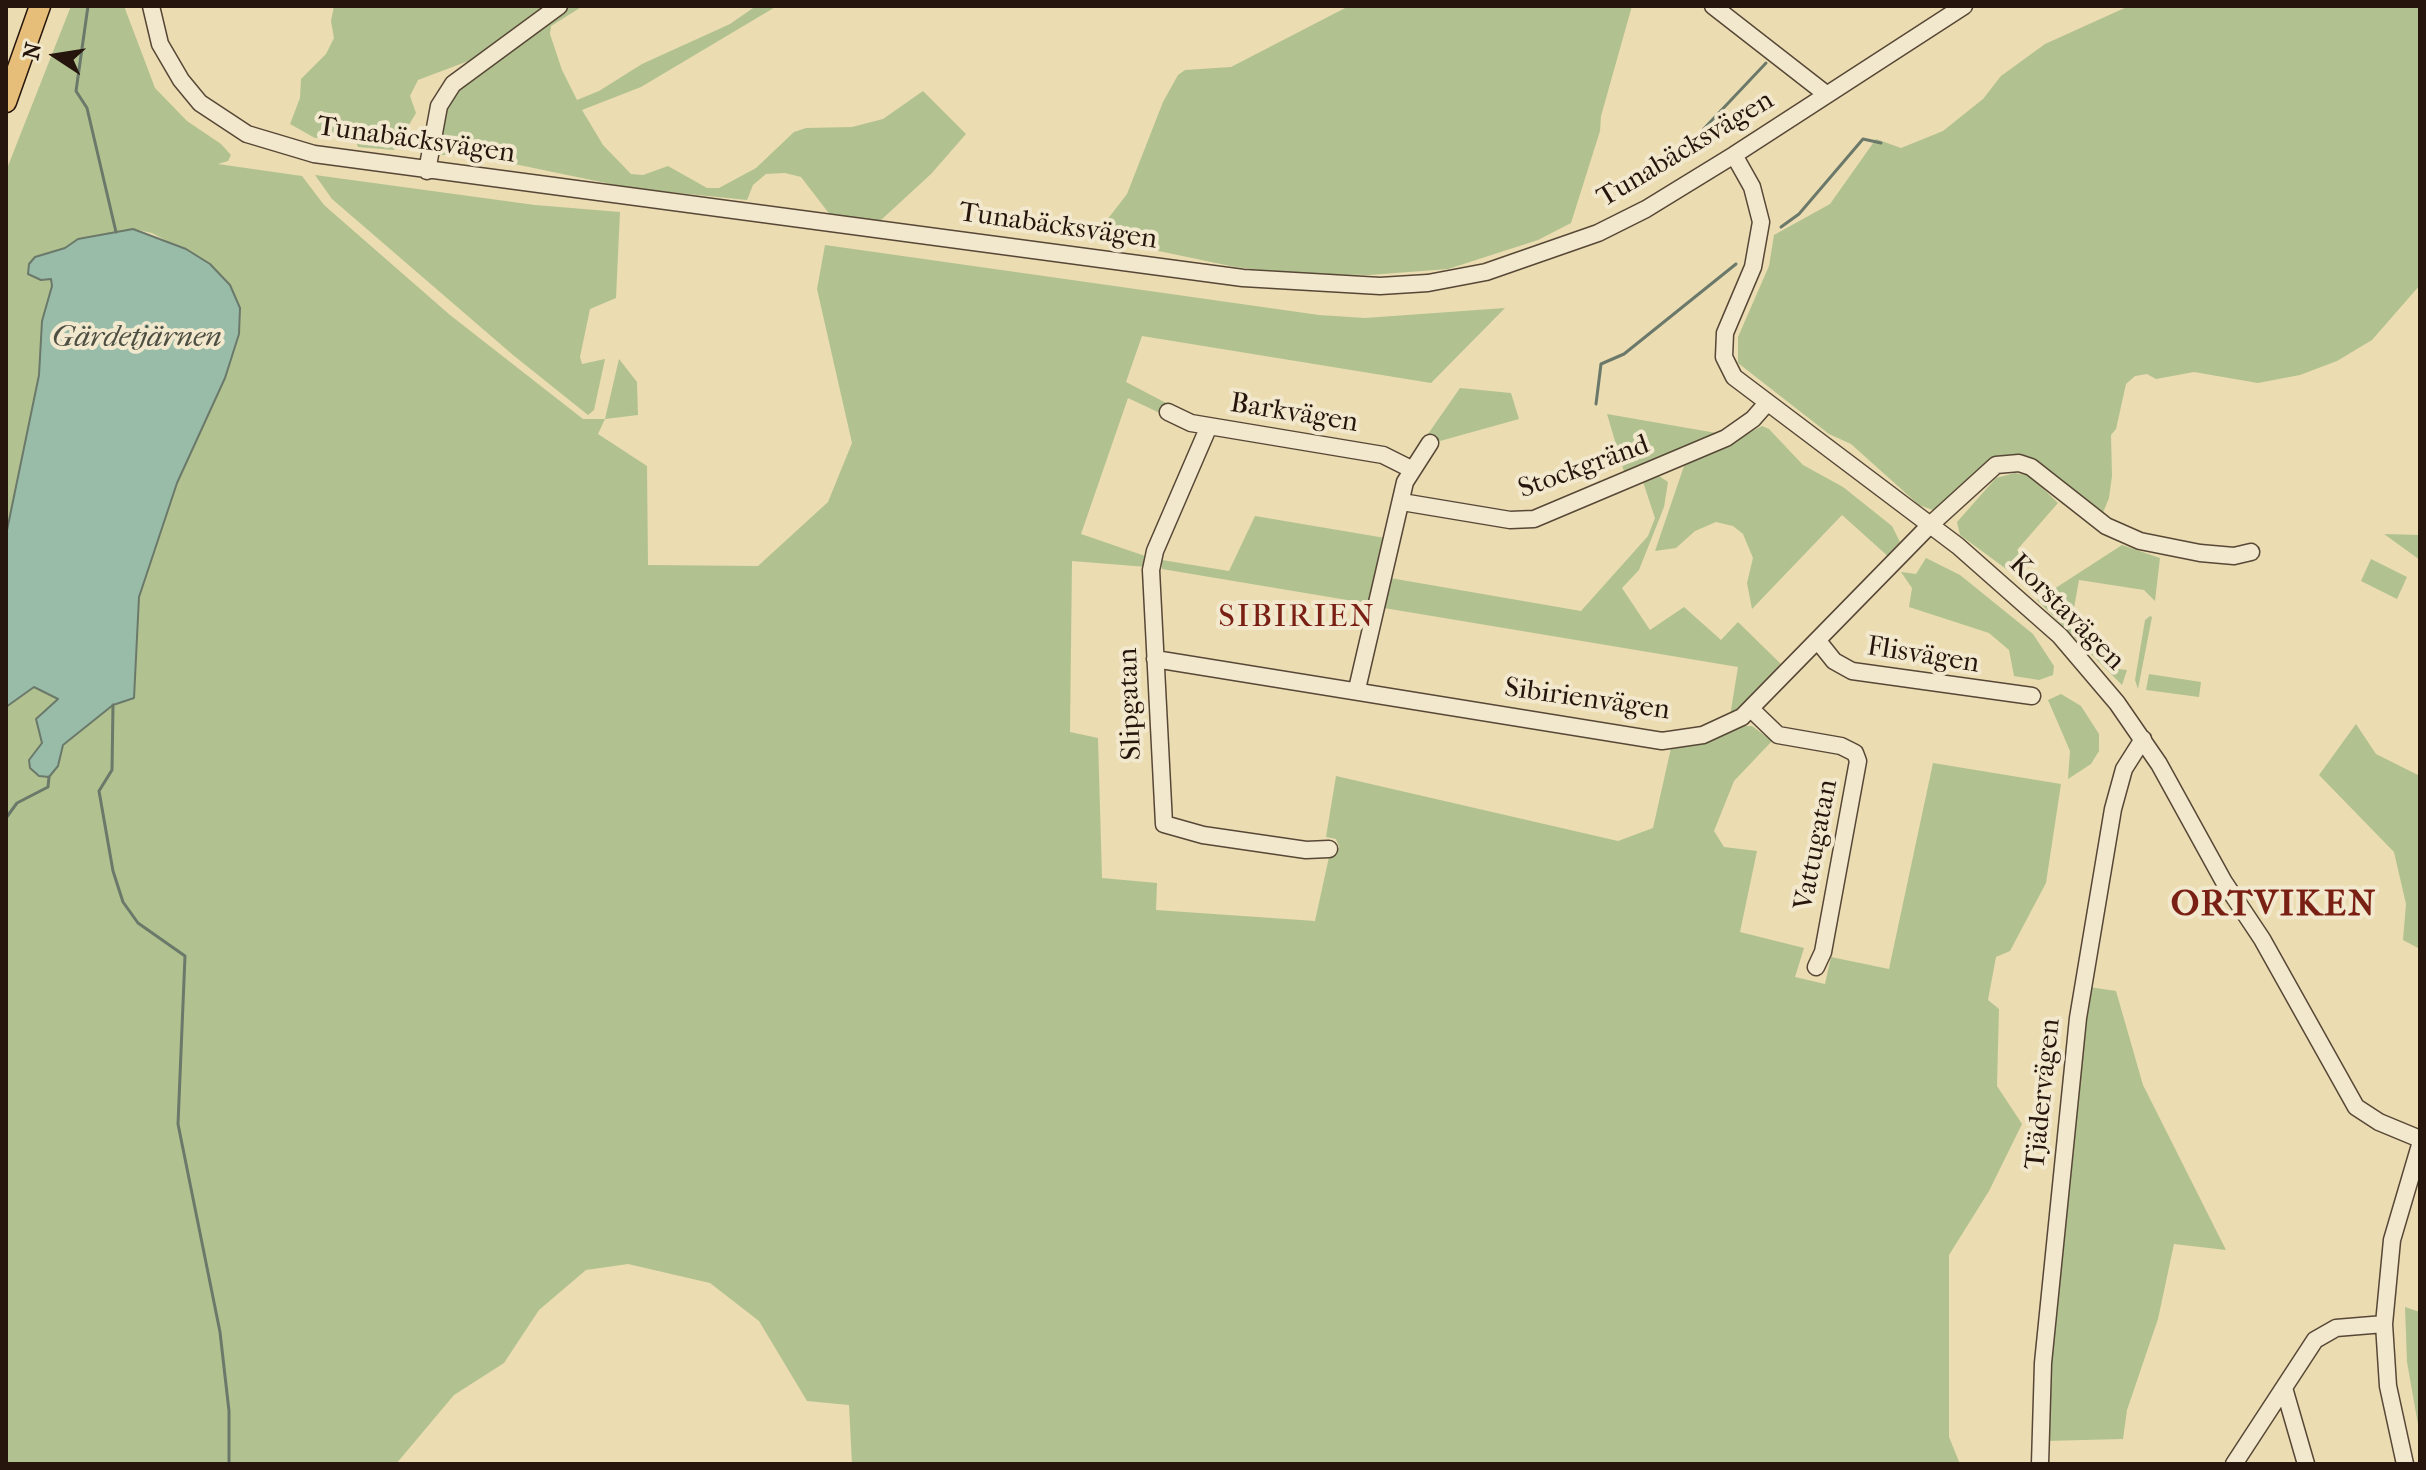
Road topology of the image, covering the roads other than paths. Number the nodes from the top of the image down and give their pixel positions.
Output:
1 (151, 6) edge
2 (559, 6) edge
3 (1713, 6) edge
4 (1964, 6) edge
5 (40, 11) edge
6 (1826, 94) junction
7 (6, 102) edge
8 (1734, 155) junction
9 (427, 171) junction
10 (1767, 403) junction
11 (1168, 412) dead end
12 (1209, 426) junction
13 (1430, 443) dead end
14 (1411, 469) junction
15 (1402, 502) junction
16 (1930, 525) junction
17 (2251, 552) dead end
18 (1818, 641) junction
19 (1155, 659) junction
20 (1357, 689) junction
21 (2032, 696) dead end
22 (1751, 709) junction
23 (2143, 739) junction
24 (1329, 849) dead end
25 (1816, 967) dead end
26 (2420, 1142) edge
27 (2384, 1324) junction
28 (2284, 1388) junction
29 (2040, 1464) edge
30 (2234, 1464) edge
31 (2306, 1464) edge
32 (2405, 1464) edge

1 - 9 street, Tunabäcksvägen
2 - 9 street
3 - 6 street
4 - 6 street, Tunabäcksvägen
5 - 7 main road
6 - 8 street, Tunabäcksvägen
8 - 9 street, Tunabäcksvägen
8 - 10 street, Korstavägen
10 - 15 street, Stockgränd
10 - 16 street, Korstavägen
11 - 12 street, Barkvägen
12 - 14 street, Barkvägen
12 - 19 street, Slipgatan
13 - 14 street
14 - 15 street
15 - 20 street
16 - 17 street, Sibirienvägen
16 - 18 street, Sibirienvägen
16 - 23 street, Korstavägen
18 - 21 street, Flisvägen
18 - 22 street, Sibirienvägen
19 - 20 street, Sibirienvägen
19 - 24 street, Slipgatan
20 - 22 street, Sibirienvägen
22 - 25 street, Vattugatan
23 - 26 street, Korstavägen
23 - 29 street, Tjädervägen
26 - 27 street
27 - 28 street
27 - 32 street
28 - 30 street
28 - 31 street

